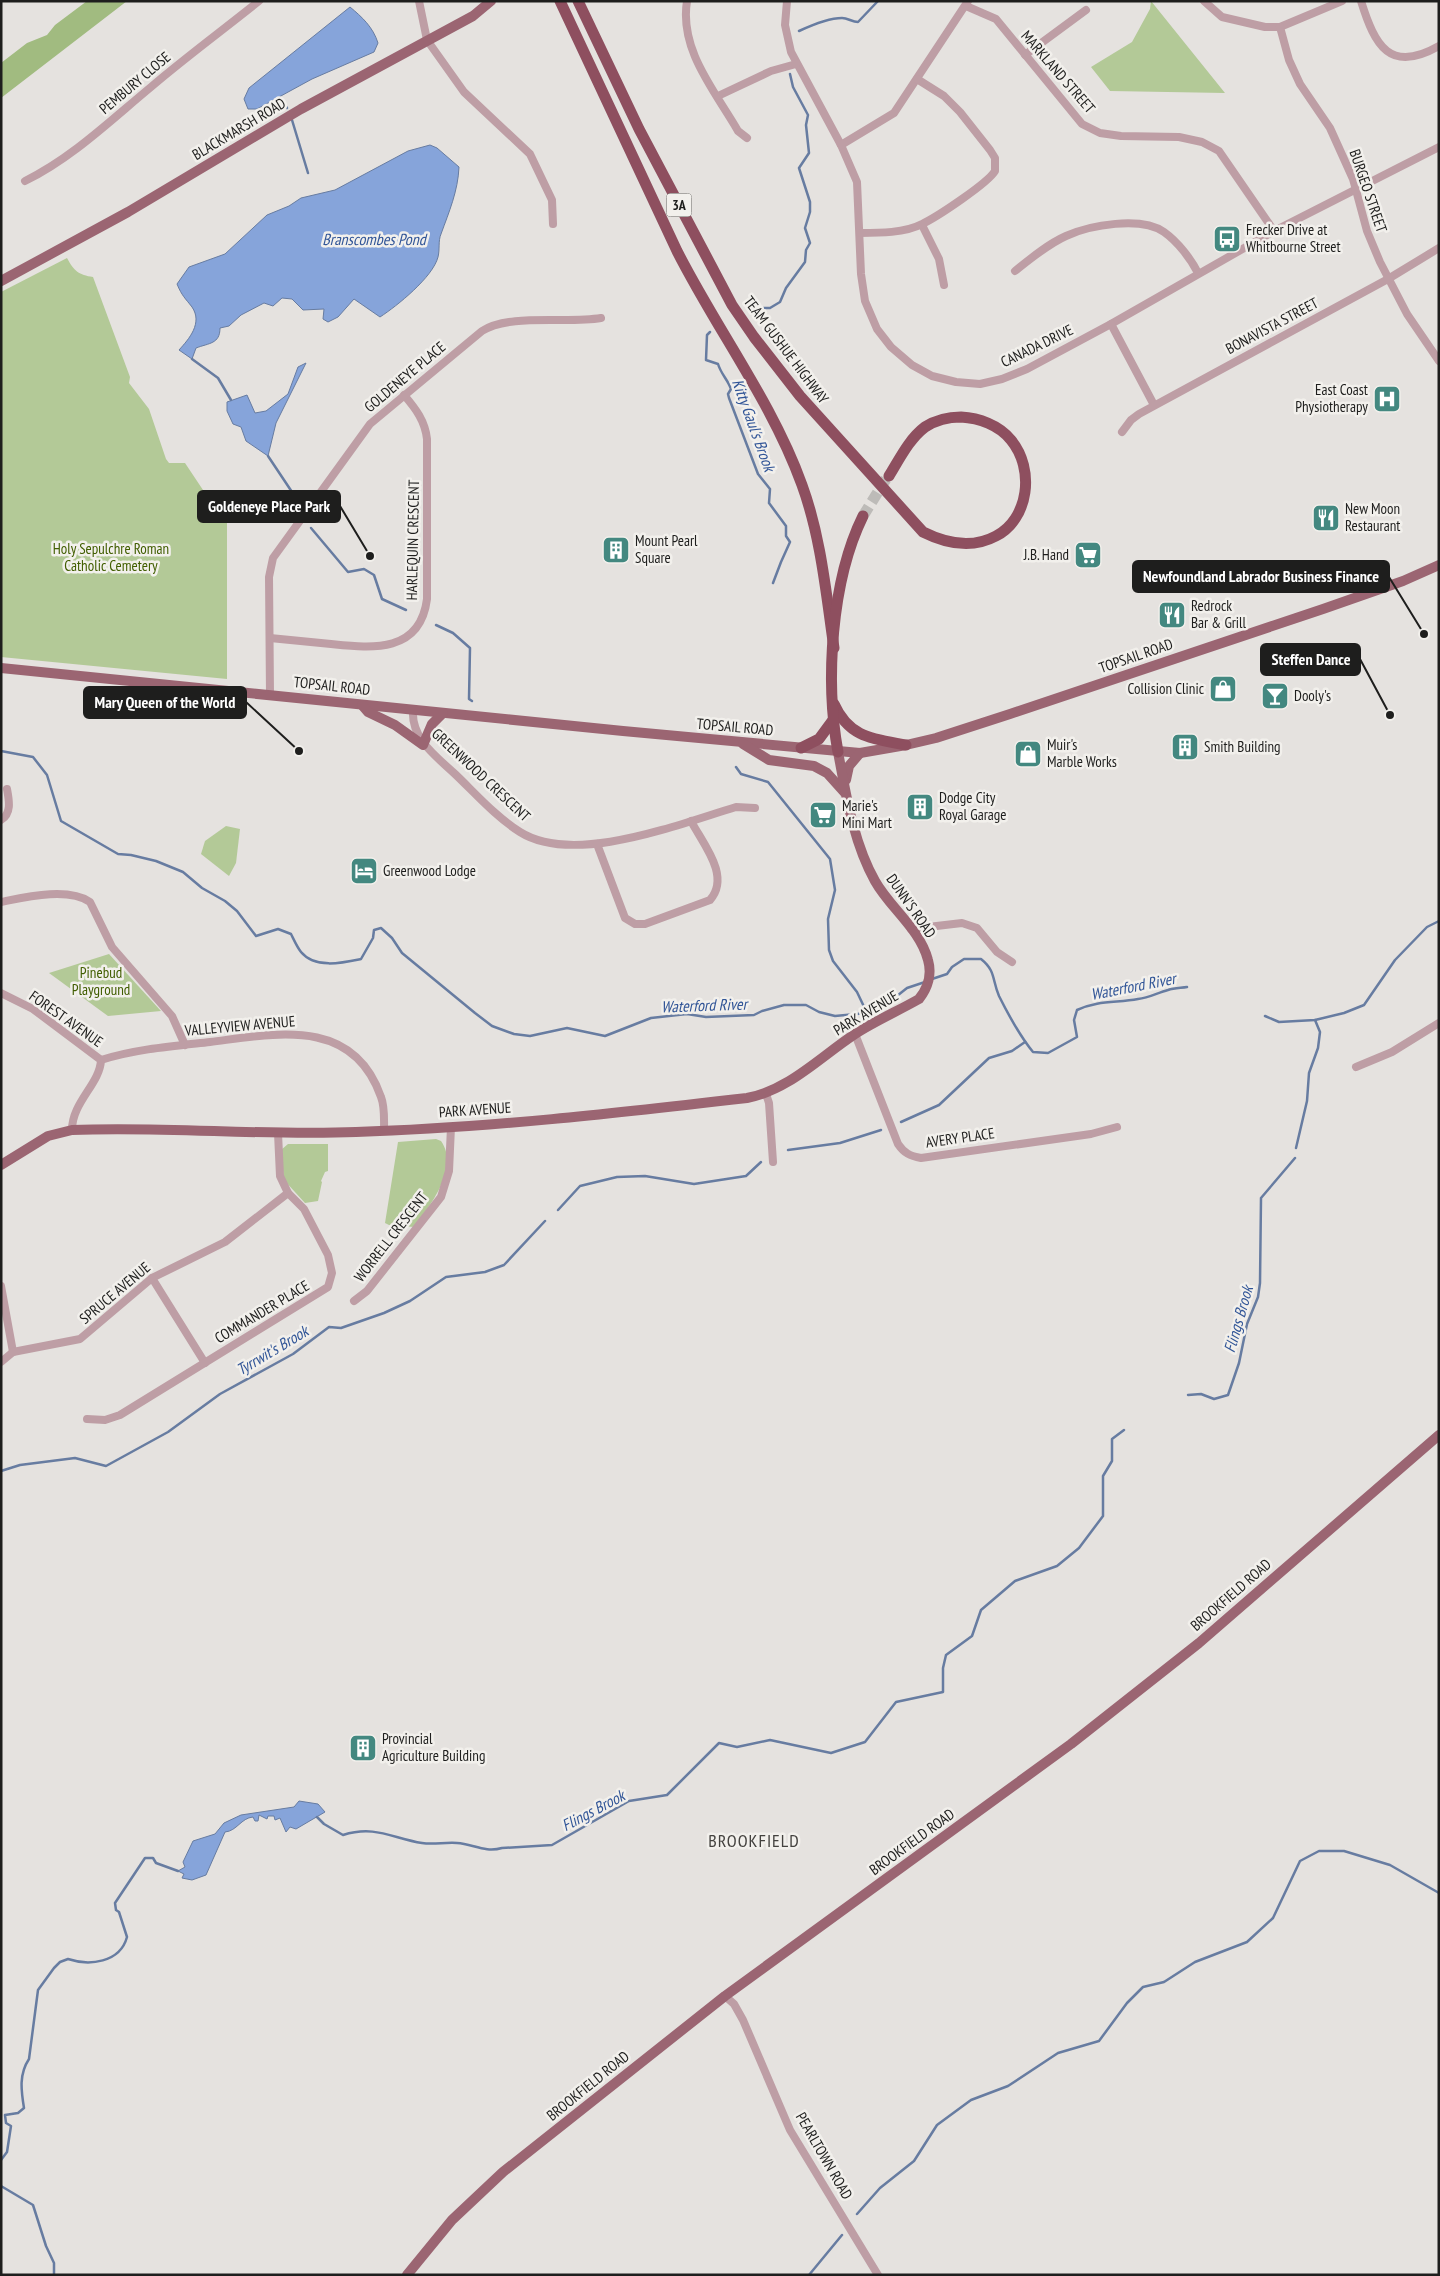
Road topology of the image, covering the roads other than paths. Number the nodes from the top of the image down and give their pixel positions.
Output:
1 (259, 1) edge
2 (419, 1) edge
3 (491, 1) edge
4 (560, 1) edge
5 (578, 1) edge
6 (687, 1) edge
7 (787, 1) edge
8 (1204, 1) edge
9 (1342, 1) edge
10 (1361, 1) edge
11 (967, 4) edge
12 (1086, 10) dead end
13 (1280, 27) junction
14 (427, 40) junction
15 (1439, 46) edge
16 (1025, 55) junction
17 (796, 64) junction
18 (917, 79) junction
19 (718, 96) junction
20 (747, 138) dead end
21 (841, 145) junction
22 (1439, 147) edge
23 (25, 182) dead end
24 (1355, 190) junction
25 (553, 224) dead end
26 (922, 225) junction
27 (1274, 231) junction
28 (860, 233) junction
29 (1439, 248) edge
30 (1015, 271) dead end
31 (1198, 273) junction
32 (1388, 279) junction
33 (1, 281) edge
34 (944, 285) dead end
35 (601, 318) dead end
36 (1111, 324) junction
37 (1439, 361) edge
38 (404, 395) junction
39 (1154, 405) junction
40 (1122, 432) dead end
41 (888, 476) tunnel mouth
42 (863, 516) tunnel mouth
43 (1439, 565) edge
44 (270, 638) junction
45 (834, 648) junction
46 (1, 668) edge
47 (270, 695) junction
48 (832, 698) junction
49 (362, 705) junction
50 (413, 710) junction
51 (444, 713) junction
52 (833, 720) junction
53 (740, 742) junction
54 (423, 745) junction
55 (906, 745) junction
56 (801, 748) junction
57 (838, 752) junction
58 (860, 753) junction
59 (7, 789) dead end
60 (846, 794) junction
61 (755, 808) dead end
62 (1, 820) edge
63 (691, 821) junction
64 (597, 844) junction
65 (1, 902) edge
66 (911, 929) junction
67 (1012, 962) dead end
68 (926, 990) joint
69 (2, 994) edge
70 (1439, 1023) edge
71 (855, 1034) junction
72 (185, 1045) junction
73 (101, 1060) junction
74 (1356, 1067) dead end
75 (766, 1094) junction
76 (451, 1127) junction
77 (1117, 1127) dead end
78 (72, 1130) junction
79 (384, 1131) junction
80 (278, 1133) junction
81 (773, 1162) dead end
82 (1, 1165) edge
83 (288, 1193) junction
84 (152, 1278) junction
85 (1, 1286) edge
86 (354, 1301) dead end
87 (13, 1352) junction
88 (1, 1362) edge
89 (205, 1363) junction
90 (87, 1420) dead end
91 (1439, 1435) edge
92 (725, 1996) junction
93 (406, 2275) edge
94 (878, 2275) edge

1 - 23 street, PEMBURY CLOSE
2 - 14 street
3 - 14 main road, BLACKMARSH ROAD
4 - 45 highway, 3A
5 - 41 highway, TEAM GUSHUE HIGHWAY / 3A
6 - 19 street
7 - 17 street, CANADA DRIVE
8 - 13 street
9 - 13 street
10 - 15 street
11 - 16 street, MARKLAND STREET
11 - 18 street
12 - 16 street
13 - 24 street, BURGEO STREET
14 - 25 street
14 - 33 main road, BLACKMARSH ROAD
16 - 27 street, MARKLAND STREET
17 - 19 street
17 - 21 street, CANADA DRIVE
18 - 21 street
18 - 26 street
19 - 20 street
21 - 28 street, CANADA DRIVE
22 - 24 street, CANADA DRIVE
24 - 27 street, CANADA DRIVE
24 - 32 street, BURGEO STREET
26 - 28 street
26 - 34 street
27 - 31 street, CANADA DRIVE
28 - 36 street, CANADA DRIVE
29 - 32 street, BONAVISTA STREET
30 - 31 street
31 - 36 street, CANADA DRIVE
32 - 37 street, BURGEO STREET
32 - 39 street, BONAVISTA STREET
35 - 38 street, GOLDENEYE PLACE
36 - 39 street
38 - 44 street, GOLDENEYE PLACE
38 - 44 street, HARLEQUIN CRESCENT
39 - 40 street, BONAVISTA STREET
42 - 45 highway
43 - 55 main road, TOPSAIL ROAD
44 - 47 street, GOLDENEYE PLACE
45 - 48 highway
46 - 47 main road, TOPSAIL ROAD
47 - 49 main road, TOPSAIL ROAD
48 - 52 highway
48 - 55 highway
49 - 50 main road, TOPSAIL ROAD
49 - 54 main road
50 - 51 main road, TOPSAIL ROAD
50 - 54 street, GREENWOOD CRESCENT
51 - 53 main road, TOPSAIL ROAD
51 - 54 main road
52 - 56 highway
52 - 57 highway
53 - 56 main road, TOPSAIL ROAD
53 - 60 main road
54 - 64 street, GREENWOOD CRESCENT
55 - 58 main road, TOPSAIL ROAD
56 - 57 main road, TOPSAIL ROAD
57 - 58 main road, TOPSAIL ROAD
57 - 60 main road, DUNN'S ROAD
58 - 60 main road
59 - 62 street
60 - 66 main road, DUNN'S ROAD
61 - 63 street, GREENWOOD CRESCENT
63 - 64 street, GREENWOOD CRESCENT
63 - 64 street
65 - 72 street
66 - 67 street
66 - 68 main road, DUNN'S ROAD
68 - 71 main road, PARK AVENUE
69 - 73 street, FOREST AVENUE
70 - 74 street
71 - 75 main road, PARK AVENUE
71 - 77 street, AVERY PLACE
72 - 73 street, VALLEYVIEW AVENUE
72 - 79 street, VALLEYVIEW AVENUE
73 - 78 street, FOREST AVENUE
75 - 76 main road, PARK AVENUE
75 - 81 street
76 - 79 main road, PARK AVENUE
76 - 86 street, WORRELL CRESCENT
78 - 80 main road, PARK AVENUE
78 - 82 main road, PARK AVENUE
79 - 80 main road, PARK AVENUE
80 - 83 street, COMMANDER PLACE
83 - 84 street, SPRUCE AVENUE
83 - 89 street, COMMANDER PLACE
84 - 87 street, SPRUCE AVENUE
84 - 89 street
85 - 87 street
87 - 88 street, SPRUCE AVENUE
89 - 90 street, COMMANDER PLACE
91 - 92 main road, BROOKFIELD ROAD
92 - 93 main road, BROOKFIELD ROAD
92 - 94 street, PEARLTOWN ROAD

